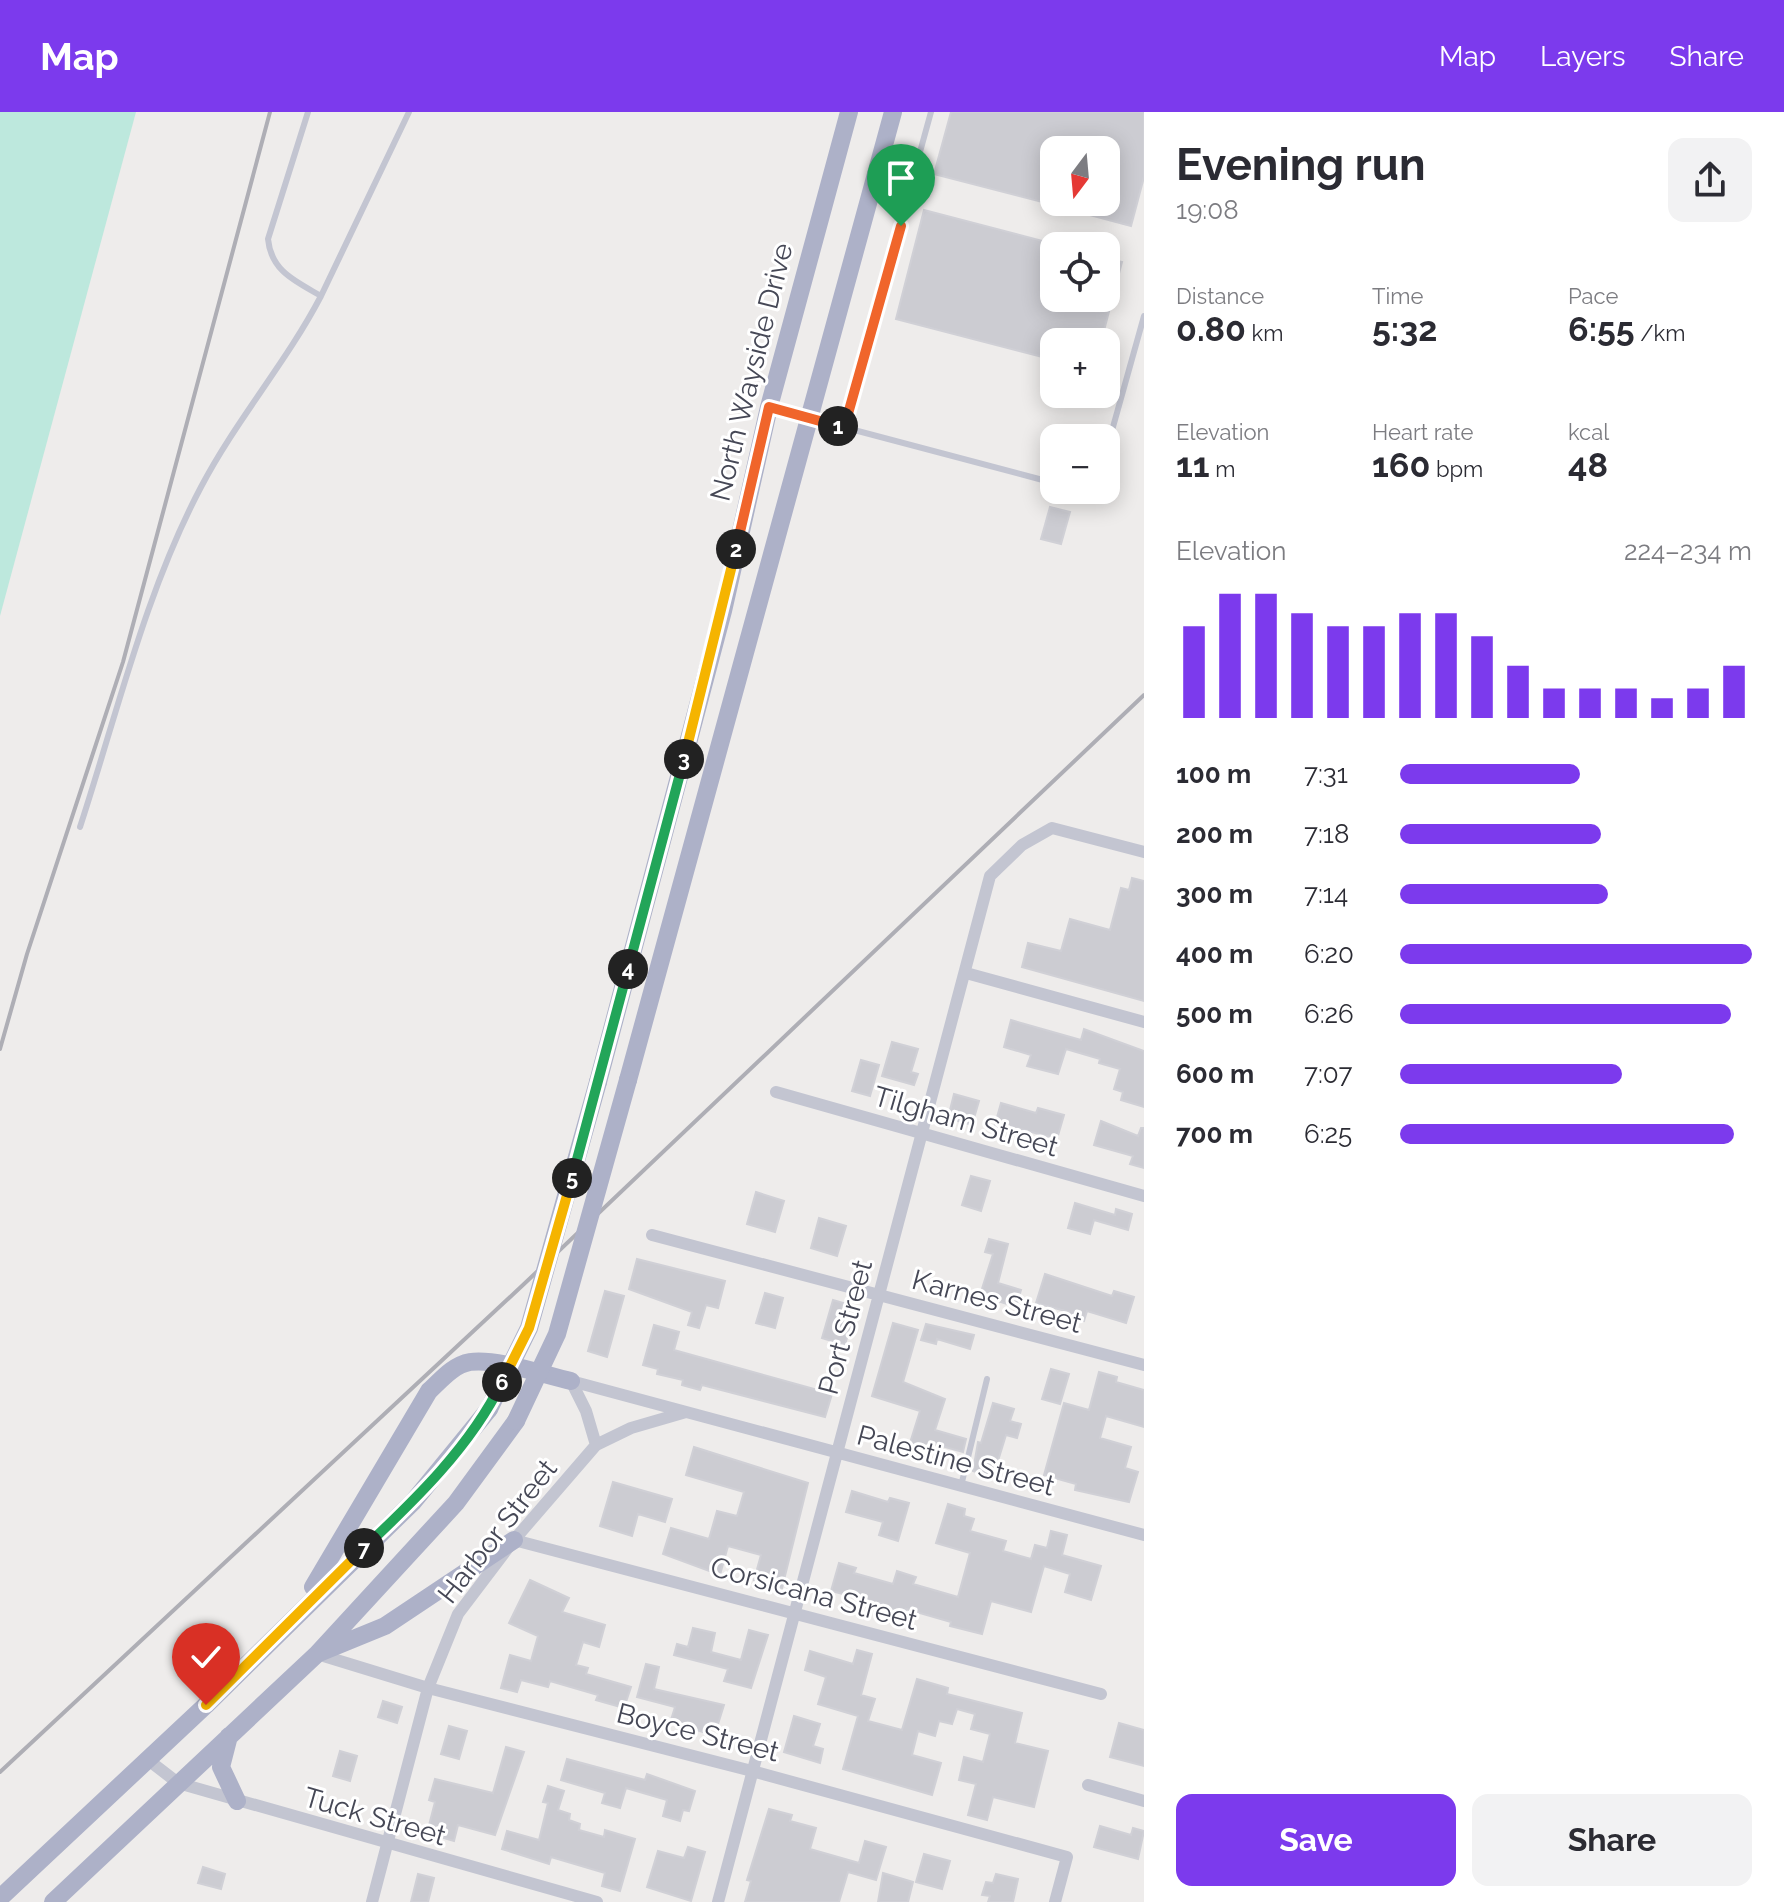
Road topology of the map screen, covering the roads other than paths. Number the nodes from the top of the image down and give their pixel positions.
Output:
1 (308, 112) edge
2 (409, 112) edge
3 (849, 112) edge
4 (893, 112) edge
5 (931, 112) edge
6 (321, 296) junction
7 (1144, 316) edge
8 (769, 407) junction
9 (812, 419) junction
10 (1114, 424) edge
11 (844, 428) junction
12 (1040, 479) edge
13 (80, 827) dead end
14 (1144, 852) edge
15 (966, 973) junction
16 (1144, 1022) edge
17 (776, 1092) dead end
18 (922, 1132) junction
19 (1144, 1196) edge
20 (652, 1235) dead end
21 (879, 1294) junction
22 (1144, 1365) edge
23 (987, 1379) dead end
24 (571, 1381) junction
25 (686, 1412) junction
26 (596, 1445) junction
27 (836, 1453) junction
28 (961, 1486) junction
29 (1144, 1535) edge
30 (514, 1540) junction
31 (300, 1609) junction
32 (795, 1613) junction
33 (317, 1654) junction
34 (428, 1688) junction
35 (1101, 1694) dead end
36 (229, 1734) junction
37 (147, 1759) junction
38 (752, 1771) junction
39 (178, 1783) junction
40 (1088, 1785) dead end
41 (237, 1801) junction
42 (1144, 1801) edge
43 (386, 1845) junction
44 (1, 1900) edge
45 (53, 1902) edge
46 (372, 1902) edge
47 (597, 1902) edge
48 (718, 1902) edge
49 (1055, 1902) edge

1 - 6 lane
2 - 6 lane
3 - 8 main road, North Wayside Drive
4 - 9 main road
5 - 11 lane
6 - 13 lane
7 - 10 lane
8 - 9 lane
8 - 31 main road, North Wayside Drive, bridge
9 - 11 lane
9 - 33 main road, bridge
11 - 12 lane
14 - 15 street, Port Street
15 - 16 street
15 - 18 street, Port Street
17 - 18 street, Tilgham Street
18 - 19 street, Tilgham Street
18 - 21 street, Port Street
20 - 21 street, Karnes Street
21 - 22 street, Karnes Street
21 - 27 street, Port Street
23 - 28 lane
24 - 25 street, Palestine Street
24 - 26 street
24 - 31 main road
25 - 26 street
25 - 27 street, Palestine Street
26 - 30 street, Harbor Street
27 - 28 street, Palestine Street
27 - 32 street, Port Street
28 - 29 street, Palestine Street
30 - 32 street, Corsicana Street
30 - 33 main road
30 - 34 street, Harbor Street
31 - 37 main road, North Wayside Drive
32 - 35 street, Corsicana Street
32 - 38 street, Port Street
33 - 34 street, Boyce Street
33 - 36 main road
34 - 38 street, Boyce Street
34 - 43 street, Harbor Street
36 - 39 main road
36 - 41 main road
37 - 39 street, Tuck Street
37 - 44 main road, North Wayside Drive
38 - 48 street, Port Street
38 - 49 street, Boyce Street
39 - 41 street, Tuck Street
39 - 45 main road
40 - 42 street
41 - 43 street, Tuck Street
43 - 46 street, Harbor Street
43 - 47 street, Tuck Street

